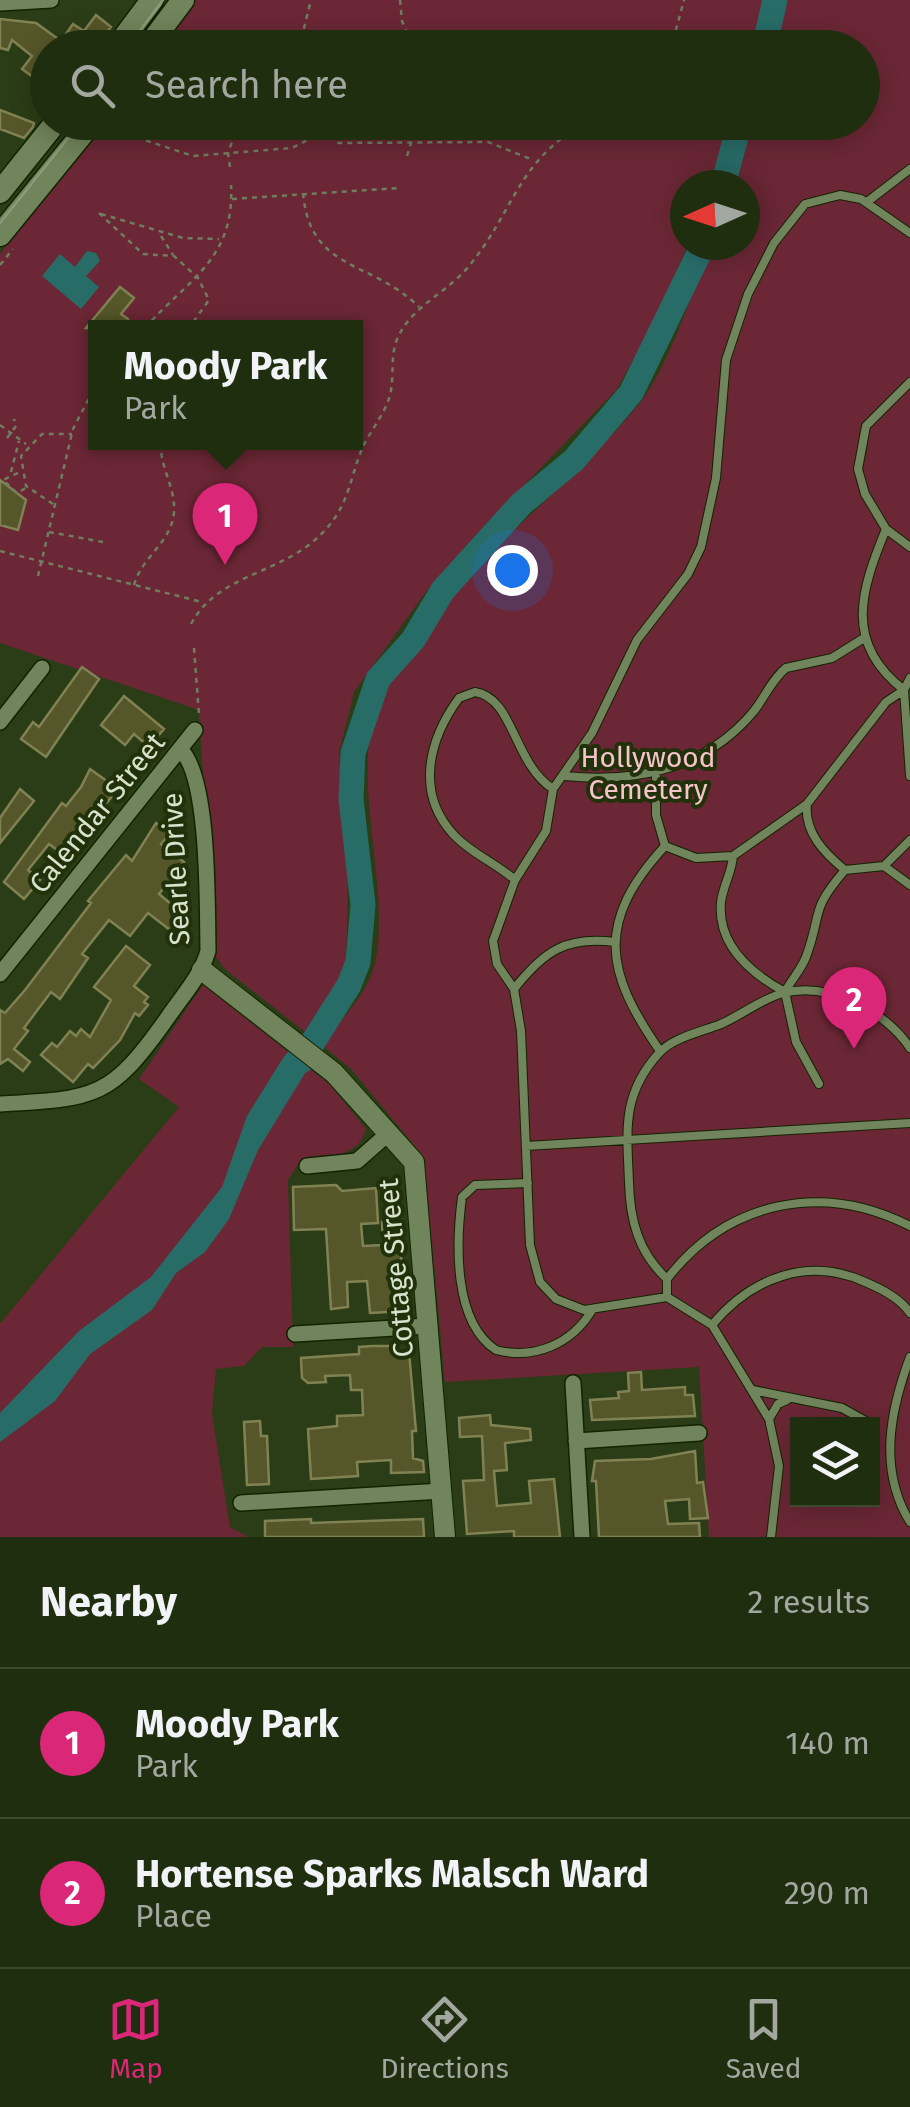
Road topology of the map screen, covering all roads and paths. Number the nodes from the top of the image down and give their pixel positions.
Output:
1 (51, 0) edge
2 (152, 0) edge
3 (310, 0) edge
4 (400, 0) edge
5 (684, 0) edge
6 (175, 3) edge
7 (0, 4) edge
8 (130, 30) edge
9 (158, 30) edge
10 (303, 30) edge
11 (406, 30) edge
12 (676, 30) edge
13 (42, 140) edge
14 (84, 140) edge
15 (147, 140) edge
16 (233, 140) edge
17 (310, 140) edge
18 (333, 140) edge
19 (412, 140) edge
20 (563, 140) edge
21 (408, 144) junction
22 (228, 153) junction
23 (407, 156) dead end
24 (534, 161) junction
25 (230, 168) dead end
26 (910, 169) edge
27 (231, 185) dead end
28 (399, 188) dead end
29 (0, 192) edge
30 (303, 192) junction
31 (232, 199) junction
32 (867, 202) junction
33 (159, 233) junction
34 (910, 233) edge
35 (0, 235) edge
36 (221, 239) junction
37 (174, 256) junction
38 (198, 278) junction
39 (420, 308) junction
40 (153, 320) edge
41 (195, 320) edge
42 (910, 386) edge
43 (78, 397) dead end
44 (88, 397) edge
45 (85, 401) junction
46 (14, 419) dead end
47 (0, 425) edge
48 (72, 434) junction
49 (8, 436) junction
50 (19, 441) junction
51 (28, 445) junction
52 (363, 448) edge
53 (163, 450) edge
54 (362, 450) edge
55 (1, 470) edge
56 (20, 472) junction
57 (9, 474) junction
58 (27, 488) junction
59 (54, 504) junction
60 (886, 529) junction
61 (48, 531) junction
62 (104, 542) dead end
63 (910, 546) edge
64 (0, 551) edge
65 (41, 562) junction
66 (38, 576) dead end
67 (134, 587) junction
68 (203, 602) junction
69 (191, 624) dead end
70 (864, 638) junction
71 (194, 648) dead end
72 (42, 668) dead end
73 (910, 678) edge
74 (904, 690) junction
75 (0, 722) edge
76 (195, 730) joint
77 (180, 749) junction
78 (656, 775) junction
79 (564, 776) junction
80 (910, 776) edge
81 (553, 789) junction
82 (807, 804) junction
83 (792, 814) junction
84 (807, 820) junction
85 (910, 840) edge
86 (666, 846) junction
87 (734, 856) junction
88 (884, 866) junction
89 (845, 870) junction
90 (515, 880) junction
91 (910, 885) edge
92 (615, 942) junction
93 (202, 970) junction
94 (0, 974) edge
95 (514, 989) junction
96 (785, 992) junction
97 (910, 1048) edge
98 (660, 1052) junction
99 (818, 1084) dead end
100 (0, 1104) edge
101 (910, 1123) edge
102 (390, 1132) junction
103 (626, 1140) junction
104 (526, 1146) junction
105 (307, 1166) dead end
106 (528, 1183) junction
107 (910, 1226) edge
108 (666, 1278) junction
109 (667, 1297) junction
110 (906, 1302) edge
111 (592, 1310) junction
112 (910, 1313) edge
113 (712, 1325) junction
114 (428, 1326) junction
115 (295, 1334) dead end
116 (910, 1357) edge
117 (572, 1383) dead end
118 (753, 1390) junction
119 (788, 1400) junction
120 (858, 1417) edge
121 (768, 1419) junction
122 (880, 1431) edge
123 (699, 1433) dead end
124 (889, 1437) junction
125 (576, 1440) junction
126 (442, 1491) junction
127 (241, 1503) dead end
128 (910, 1522) edge
129 (445, 1537) edge
130 (582, 1537) edge
131 (771, 1537) edge

1 - 7 street
2 - 8 main road
3 - 10 path
4 - 11 path
5 - 12 path
6 - 9 main road
13 - 29 main road
14 - 35 main road
15 - 22 path
16 - 22 path
17 - 22 path
18 - 21 path
19 - 21 path
20 - 24 path
21 - 23 path
21 - 24 path
22 - 25 path
24 - 39 path
26 - 32 lane
27 - 31 path
28 - 30 path
30 - 31 path
30 - 39 path
31 - 36 path
32 - 34 lane
32 - 79 lane
33 - 36 path
33 - 37 path
33 - 37 path
36 - 38 path
37 - 38 path
38 - 40 path
38 - 41 path
39 - 52 path
42 - 60 lane
43 - 45 path
44 - 45 path
45 - 48 path
46 - 49 path
47 - 49 path
48 - 51 path
48 - 59 path
49 - 50 path
50 - 51 path
50 - 57 path
51 - 56 path
53 - 67 path
54 - 68 path
55 - 57 path
56 - 57 path
56 - 58 path
57 - 58 path
58 - 59 path
59 - 61 path
60 - 63 lane
60 - 70 lane
61 - 62 path
61 - 65 path
64 - 65 path
65 - 66 path
65 - 67 path
67 - 68 path
68 - 69 path
70 - 74 lane
70 - 78 lane
71 - 76 path
72 - 75 street
73 - 74 lane
74 - 80 lane
74 - 82 lane
76 - 77 street, Calendar Street
77 - 93 street, Searle Drive
77 - 94 street, Calendar Street
78 - 79 lane
78 - 86 lane
79 - 81 lane
81 - 90 lane
81 - 90 lane
82 - 83 lane
82 - 84 lane
83 - 84 lane
83 - 87 lane
84 - 89 lane
85 - 88 lane
86 - 87 lane
86 - 92 lane
87 - 96 lane
88 - 89 lane
88 - 91 lane
89 - 96 lane
90 - 95 lane
92 - 95 lane
92 - 98 lane
93 - 100 street, Searle Drive
93 - 102 street, Cottage Street
95 - 104 lane
96 - 97 lane
96 - 98 lane
96 - 99 lane
98 - 103 lane
101 - 103 lane
102 - 105 street
102 - 114 street, Cottage Street
103 - 104 lane
103 - 108 lane
104 - 106 lane
106 - 111 lane
106 - 111 lane
107 - 108 lane
108 - 109 lane
109 - 111 lane
109 - 113 lane
110 - 112 lane
110 - 113 lane
113 - 118 lane
114 - 115 street
114 - 126 street, Cottage Street
116 - 124 lane
117 - 125 street
118 - 119 lane
118 - 121 lane
119 - 120 lane
119 - 121 lane
121 - 131 lane
122 - 124 lane
123 - 125 street
124 - 128 lane
125 - 130 street
126 - 127 street
126 - 129 street, Cottage Street

